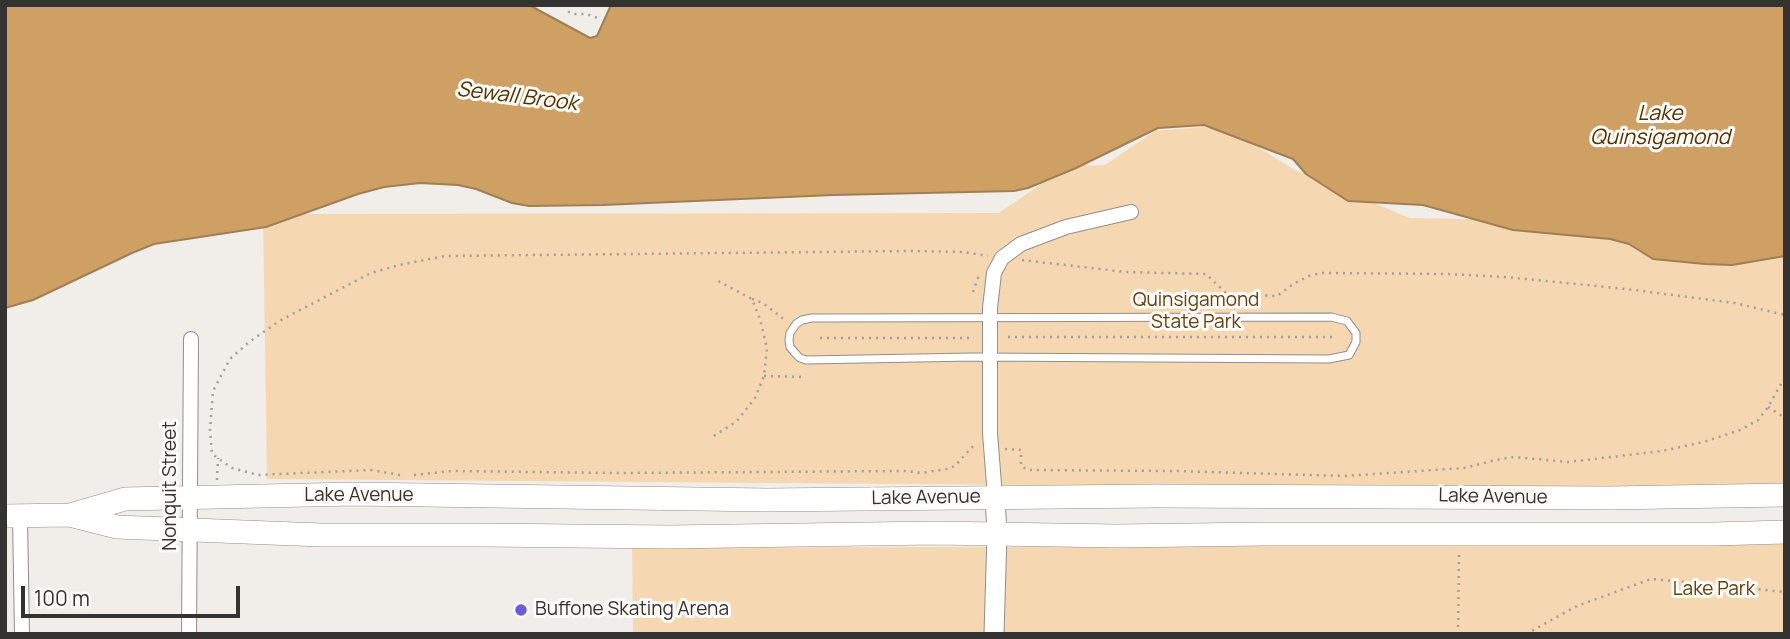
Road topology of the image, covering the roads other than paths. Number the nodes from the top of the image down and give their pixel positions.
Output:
1 (1131, 212) dead end
2 (990, 318) junction
3 (191, 339) dead end
4 (990, 358) junction
5 (1785, 495) edge
6 (995, 497) junction
7 (191, 498) junction
8 (70, 515) junction
9 (13, 516) edge
10 (190, 529) junction
11 (1785, 532) edge
12 (997, 534) junction
13 (22, 634) edge
14 (190, 634) edge
15 (994, 634) edge

1 - 2 street
2 - 4 street
2 - 4 lane
2 - 4 lane
3 - 7 street, Nonquit Street
4 - 6 street
5 - 6 main road, Lake Avenue
6 - 7 main road, Lake Avenue
6 - 12 main road
7 - 8 main road, Lake Avenue
7 - 10 street, Nonquit Street
8 - 9 main road, Lake Avenue
8 - 10 main road, Lake Avenue
9 - 13 street
10 - 12 main road, Lake Avenue
10 - 14 street, Nonquit Street
11 - 12 main road, Lake Avenue
12 - 15 main road

